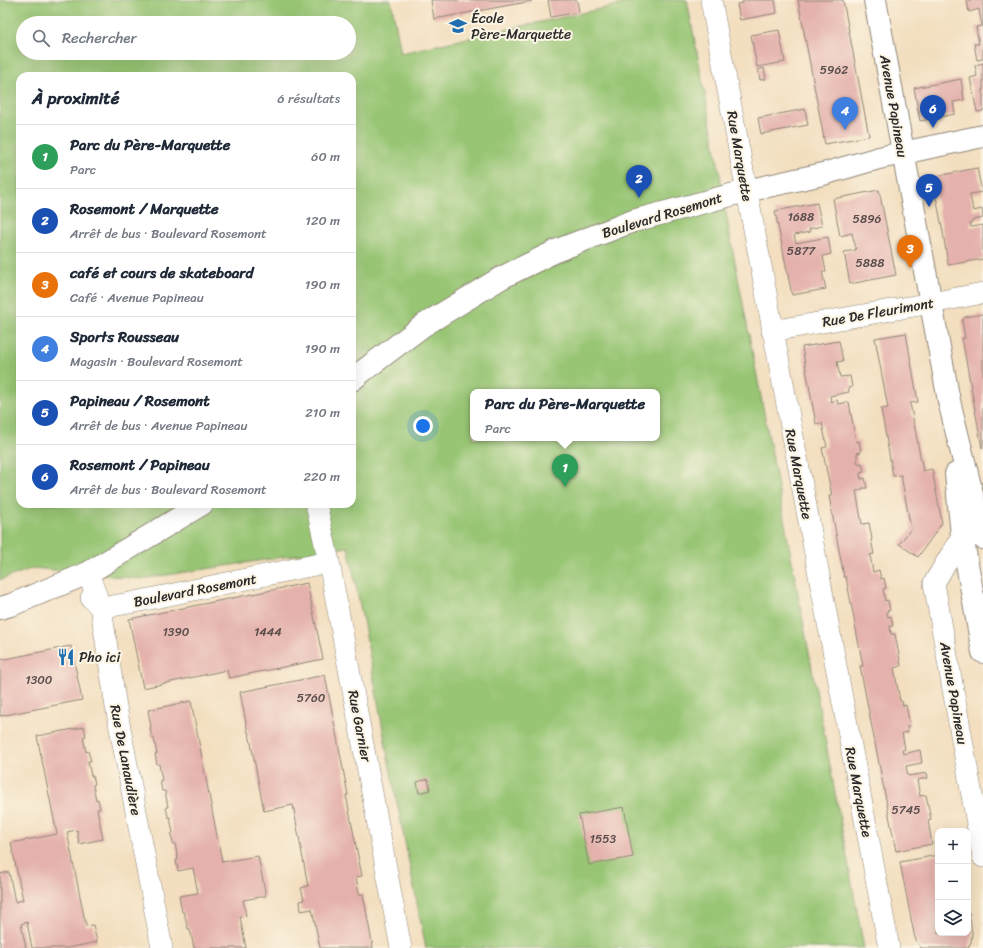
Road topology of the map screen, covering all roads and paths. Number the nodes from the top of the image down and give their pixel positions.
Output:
1 (711, 0) edge
2 (875, 0) edge
3 (983, 136) edge
4 (903, 153) junction
5 (746, 191) junction
6 (983, 293) edge
7 (931, 303) junction
8 (772, 331) junction
9 (356, 377) edge
10 (195, 508) edge
11 (317, 508) edge
12 (977, 534) edge
13 (329, 562) junction
14 (80, 577) junction
15 (0, 608) edge
16 (100, 608) junction
17 (983, 652) edge
18 (983, 857) edge
19 (162, 948) edge
20 (401, 948) edge
21 (889, 948) edge

1 - 5 street, Rue Marquette
2 - 4 main road, Avenue Papineau
3 - 4 main road, Boulevard Rosemont
4 - 5 main road, Boulevard Rosemont
4 - 7 main road, Avenue Papineau
5 - 8 street, Rue Marquette
5 - 9 main road, Boulevard Rosemont
6 - 7 street, Rue De Fleurimont
7 - 8 street, Rue De Fleurimont
7 - 12 main road, Avenue Papineau
8 - 21 street, Rue Marquette
10 - 14 main road
11 - 13 street, Rue Garnier
12 - 17 main road, Avenue Papineau
12 - 18 street, Avenue Papineau
13 - 16 street, Boulevard Rosemont
13 - 20 street, Rue Garnier
14 - 15 main road
14 - 16 street
16 - 19 street, Rue De Lanaudière

